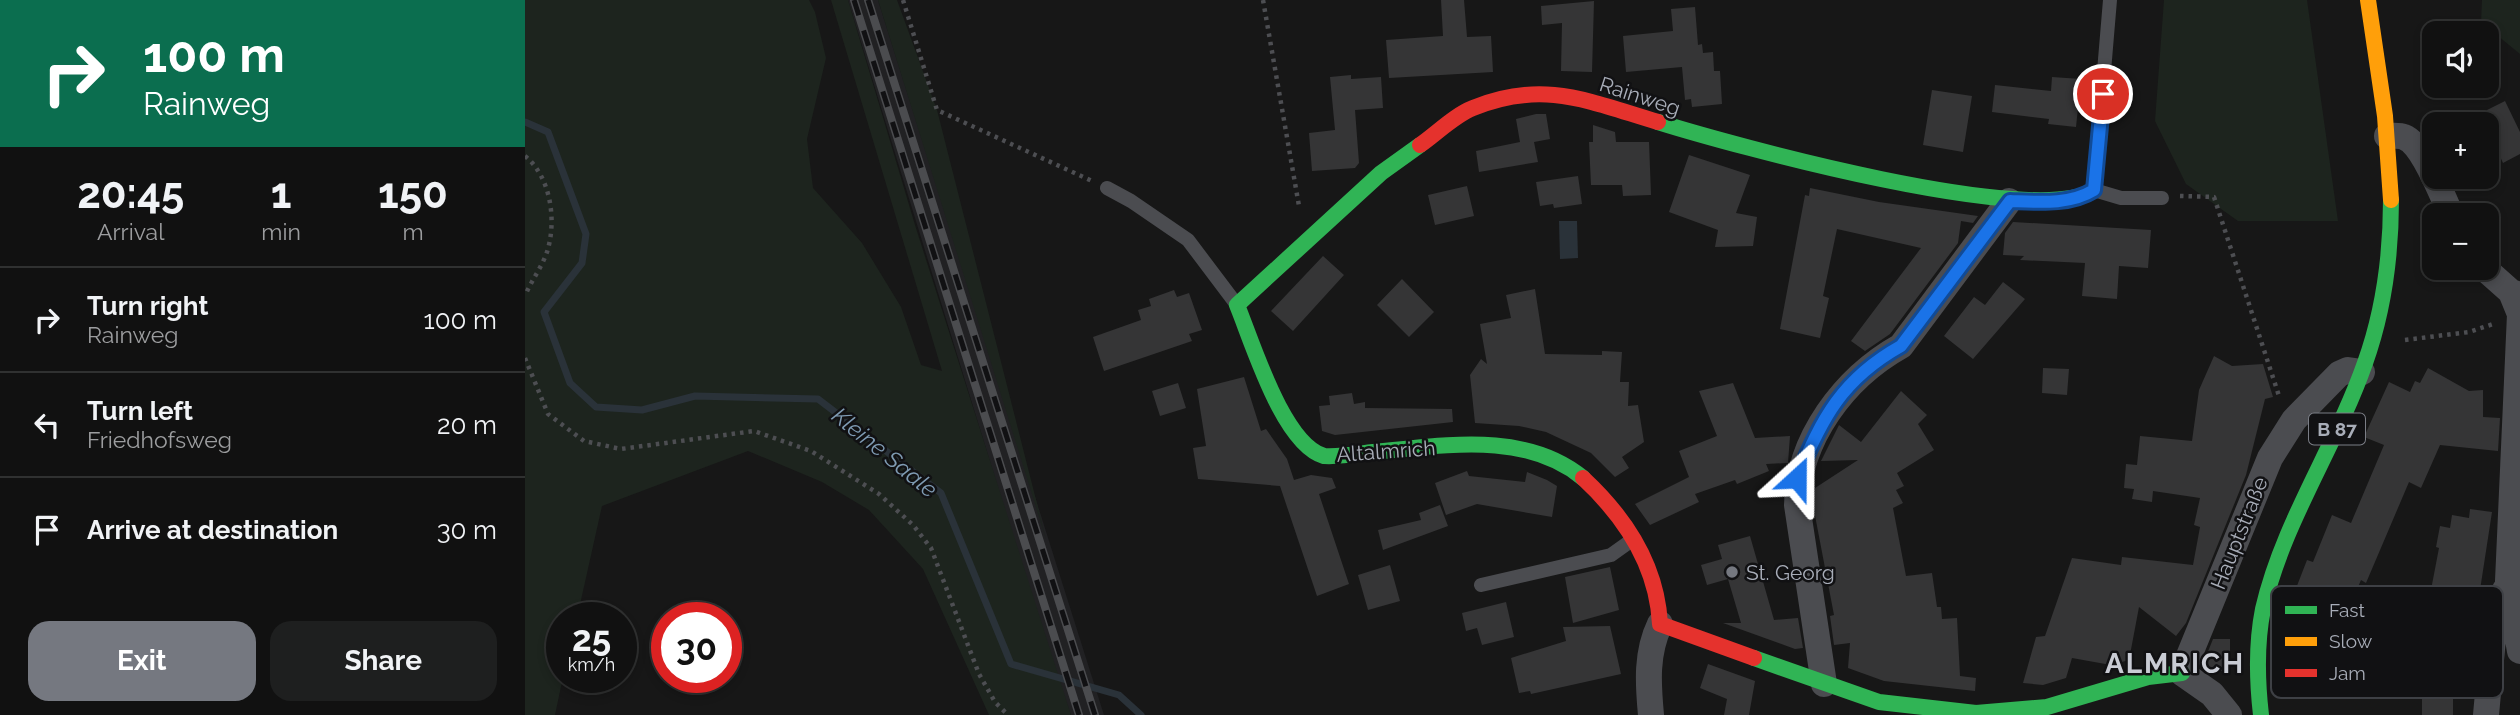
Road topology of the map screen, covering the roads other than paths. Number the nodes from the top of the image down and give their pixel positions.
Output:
1 (2110, 0) edge
2 (2368, 0) edge
3 (2387, 136) junction
4 (1107, 188) road end
5 (2094, 190) junction
6 (2162, 198) road end
7 (2010, 201) junction
8 (2446, 203) edge
9 (2499, 280) edge
10 (2515, 293) edge
11 (1237, 305) junction
12 (2362, 372) junction
13 (1633, 539) junction
14 (2508, 582) junction
15 (1481, 585) dead end
16 (2503, 601) edge
17 (1660, 624) junction
18 (2520, 651) edge
19 (2182, 673) junction
20 (1824, 684) junction
21 (1651, 715) edge
22 (2229, 715) edge
23 (2261, 715) edge

1 - 5 lane
2 - 3 street, B 87
3 - 8 street
3 - 12 street, B 87
4 - 11 lane, Altalmrich
5 - 6 lane
5 - 7 street, Rainweg
7 - 11 street, Rainweg
7 - 20 street
9 - 10 street
10 - 14 street
11 - 13 street, Altalmrich
12 - 19 street, Hauptstraße
12 - 23 street, B 87
13 - 15 lane
13 - 17 street, Altalmrich
14 - 16 street
14 - 18 street
17 - 20 street
17 - 21 street, Altalmrich
19 - 20 street
19 - 22 street

